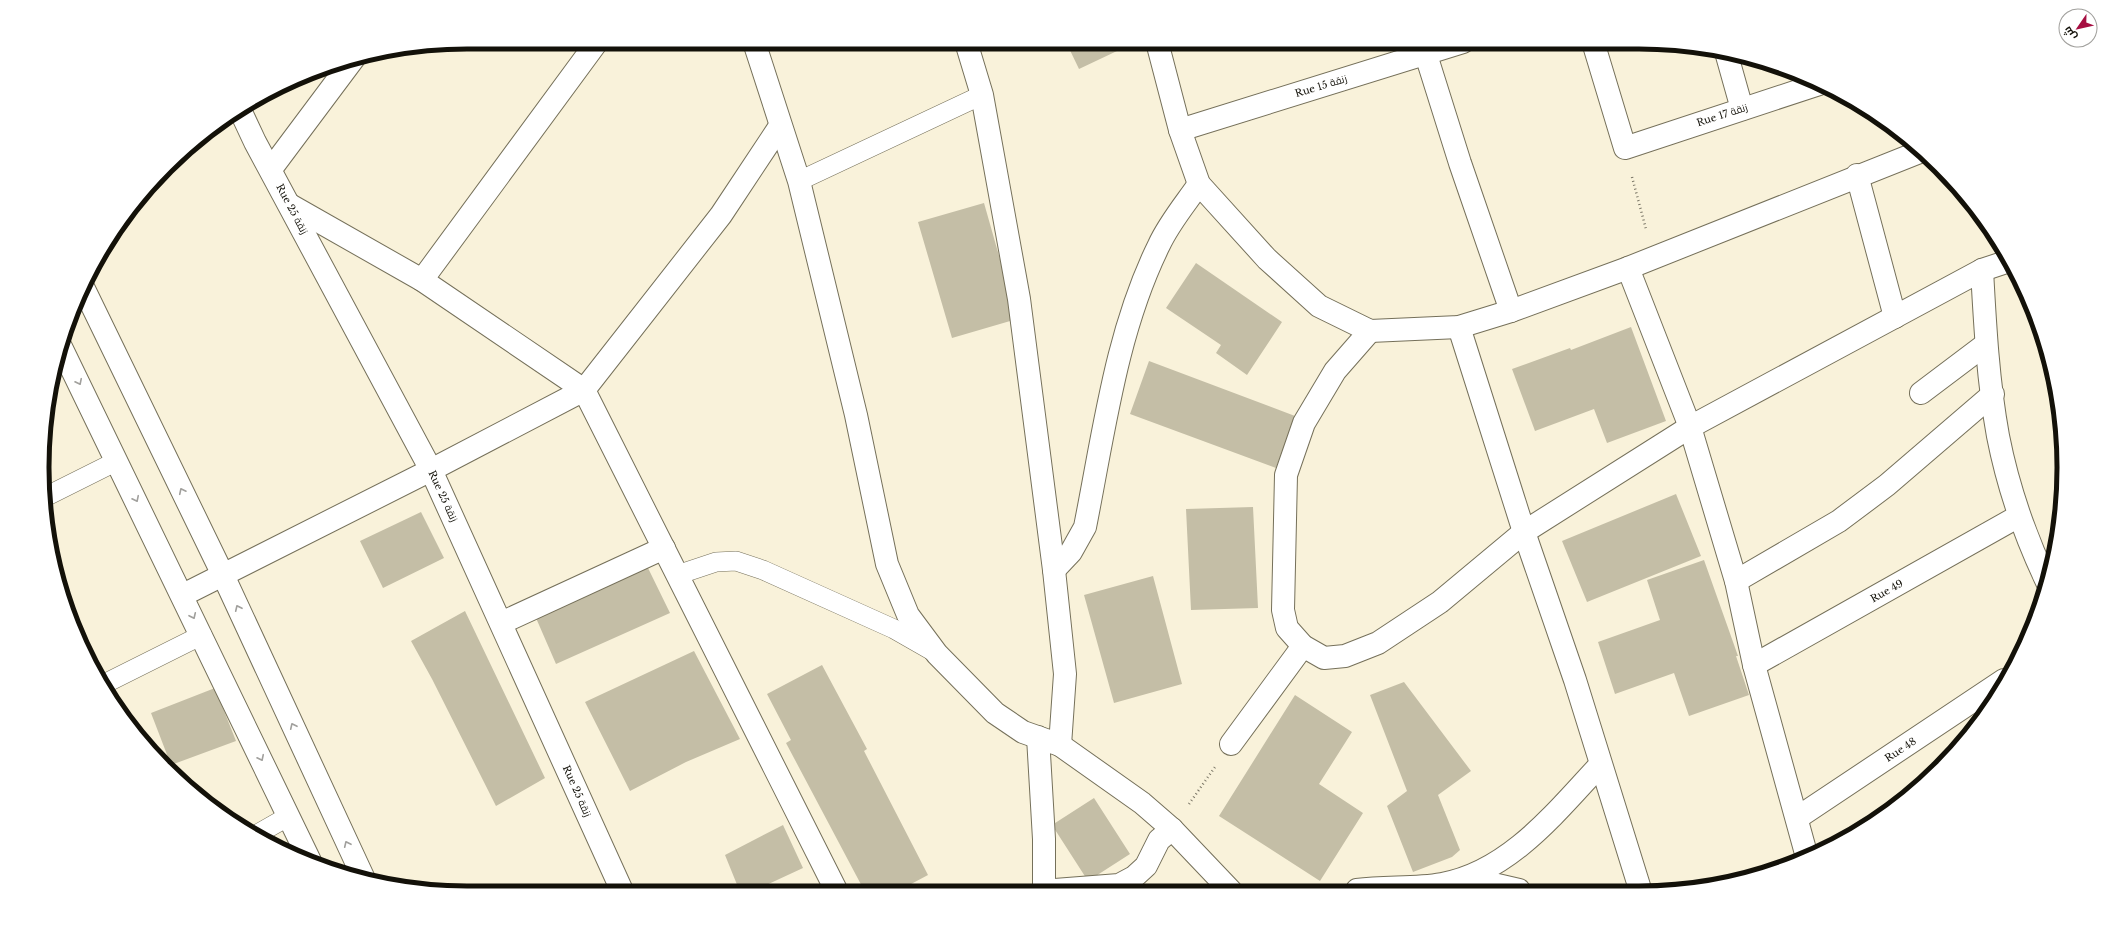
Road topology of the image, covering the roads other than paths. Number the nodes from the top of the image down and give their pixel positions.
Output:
1 (592, 49) edge
2 (756, 49) edge
3 (968, 49) edge
4 (1159, 49) edge
5 (1421, 49) edge
6 (1424, 49) edge
7 (1598, 49) edge
8 (1728, 59) edge
9 (348, 67) edge
10 (1811, 86) edge
11 (982, 96) junction
12 (1742, 109) junction
13 (243, 115) edge
14 (780, 126) junction
15 (1180, 130) junction
16 (1914, 153) edge
17 (270, 169) junction
18 (1856, 175) junction
19 (799, 181) junction
20 (1199, 184) junction
21 (290, 205) junction
22 (2004, 263) edge
23 (1628, 268) junction
24 (1982, 270) junction
25 (422, 280) junction
26 (87, 294) edge
27 (1511, 311) junction
28 (1895, 317) junction
29 (1460, 327) junction
30 (1370, 331) junction
31 (1986, 344) junction
32 (65, 353) edge
33 (584, 390) junction
34 (1921, 393) dead end
35 (1993, 394) junction
36 (1690, 427) junction
37 (117, 461) junction
38 (431, 470) junction
39 (50, 495) edge
40 (2019, 516) junction
41 (1524, 532) junction
42 (664, 548) junction
43 (1054, 570) junction
44 (222, 575) junction
45 (678, 575) junction
46 (2043, 575) edge
47 (1736, 581) junction
48 (183, 595) junction
49 (501, 623) junction
50 (202, 635) junction
51 (1303, 646) junction
52 (937, 654) junction
53 (1754, 665) junction
54 (108, 682) edge
55 (1995, 686) edge
56 (1038, 738) junction
57 (1230, 744) road end
58 (1060, 745) junction
59 (1600, 765) junction
60 (289, 816) junction
61 (1797, 818) junction
62 (1172, 829) junction
63 (261, 832) edge
64 (1805, 851) edge
65 (307, 854) edge
66 (361, 872) edge
67 (1467, 878) junction
68 (620, 886) edge
69 (834, 886) edge
70 (1043, 886) edge
71 (1107, 886) edge
72 (1225, 886) edge
73 (1445, 886) edge
74 (1502, 886) edge
75 (1639, 886) edge

1 - 25 street
2 - 14 street
3 - 11 street
4 - 15 street
5 - 15 street, Rue 15 زنقة
6 - 27 street
7 - 12 street, Rue 17 زنقة
8 - 12 street
9 - 17 street
10 - 12 street, Rue 17 زنقة
11 - 19 lane
11 - 43 street
13 - 17 street, Rue 25 زنقة
14 - 19 street
14 - 33 street
15 - 20 street
16 - 18 street
17 - 21 street, Rue 25 زنقة
18 - 23 street
18 - 28 street
19 - 52 street
20 - 30 street
20 - 43 street
21 - 25 street
21 - 38 street, Rue 25 زنقة
22 - 24 street
23 - 27 street
23 - 36 street
24 - 28 street
24 - 31 street
25 - 33 street
44 -> 26 street
27 - 29 street
28 - 36 street
29 - 30 street
29 - 41 street
30 - 51 street
31 - 34 street
31 - 35 street
32 -> 37 street
33 - 38 street
33 - 42 street
35 - 40 street
35 - 47 street
36 - 41 street
36 - 47 street
37 - 39 lane
37 -> 48 street
38 - 44 street
38 - 49 street, Rue 25 زنقة
40 - 46 street
40 - 53 street, Rue 49
41 - 51 street
41 - 59 street
42 - 45 street
42 - 49 street
43 - 58 street
44 - 48 street
66 -> 44 street
45 - 52 lane
45 - 69 street
47 - 53 street
48 -> 50 street
49 - 68 street, Rue 25 زنقة
50 - 54 lane
50 -> 60 street
51 - 57 street
52 - 56 street
53 - 61 street
55 - 61 street, Rue 48
56 - 58 street
56 - 70 street
58 - 62 street
59 - 67 street
59 - 75 street
60 - 63 lane
60 - 65 street
61 - 64 street
62 - 71 street
62 - 72 street
67 - 73 street
67 - 74 street

